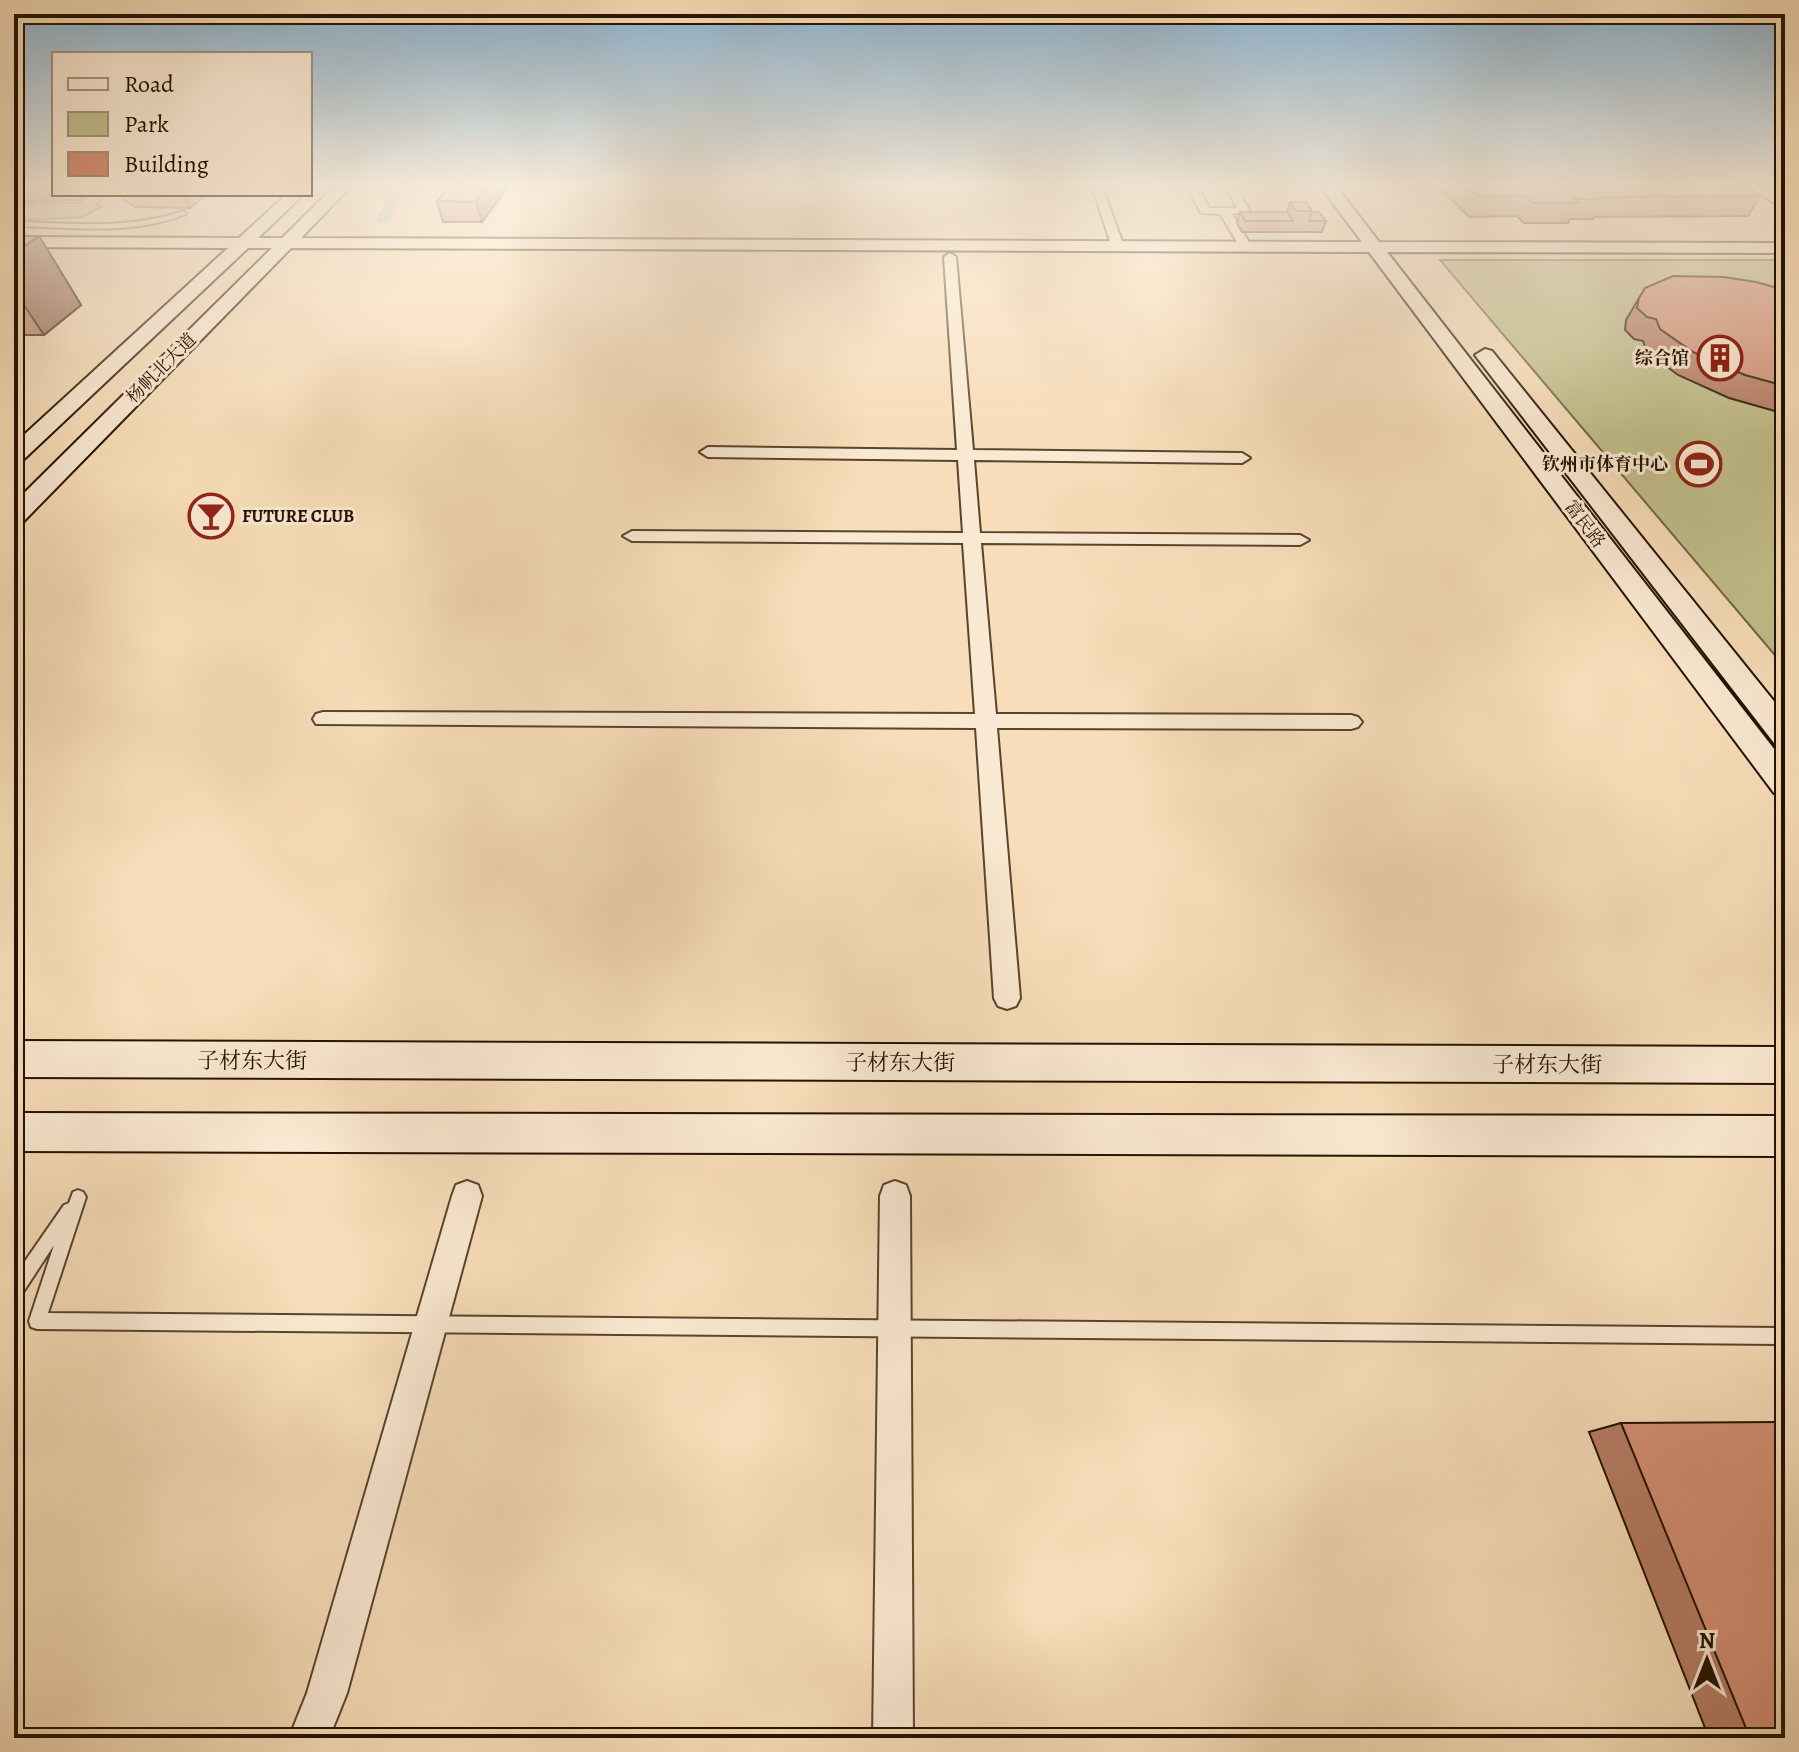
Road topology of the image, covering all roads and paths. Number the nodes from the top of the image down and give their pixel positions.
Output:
1 (216, 268) edge
2 (260, 268) edge
3 (951, 268) edge
4 (1405, 268) edge
5 (1406, 268) edge
6 (708, 452) dead end
7 (965, 455) junction
8 (14, 456) edge
9 (1242, 458) dead end
10 (14, 517) edge
11 (632, 536) dead end
12 (972, 538) junction
13 (1300, 540) dead end
14 (323, 719) dead end
15 (986, 720) junction
16 (1351, 722) dead end
17 (1785, 736) edge
18 (1785, 785) edge
19 (1007, 998) dead end
20 (14, 1059) edge
21 (1785, 1065) edge
22 (14, 1132) edge
23 (1785, 1136) edge
24 (467, 1196) dead end
25 (895, 1196) dead end
26 (14, 1291) edge
27 (430, 1325) junction
28 (896, 1328) junction
29 (1785, 1336) edge
30 (309, 1738) edge
31 (893, 1738) edge

1 - 8 street, 杨帆北大道
2 - 10 street, 杨帆北大道
3 - 7 street
4 - 18 street, 富民路
5 - 17 street, 富民路
6 - 7 street
7 - 9 street
7 - 12 street
11 - 12 street
12 - 13 street
12 - 15 street
14 - 15 street
15 - 16 street
15 - 19 street
20 - 21 street, 子材东大街
22 - 23 street
24 - 27 street
25 - 28 street
26 - 27 lane
27 - 28 lane
27 - 30 street
28 - 29 lane
28 - 31 street

